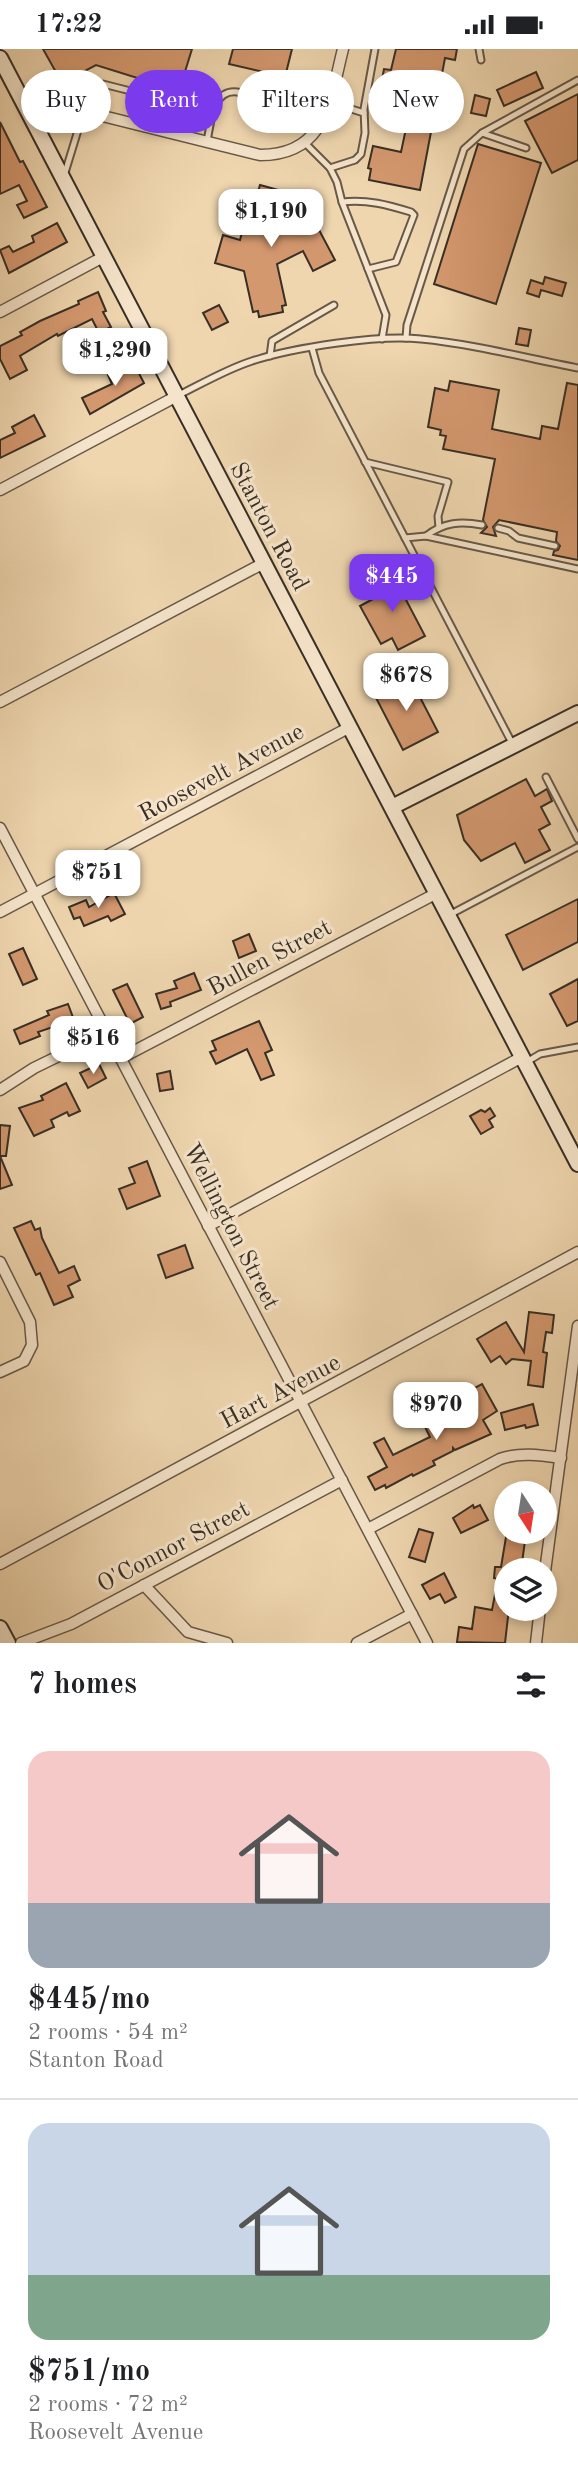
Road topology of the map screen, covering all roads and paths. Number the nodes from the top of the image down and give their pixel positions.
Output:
1 (343, 49) edge
2 (374, 49) edge
3 (479, 49) edge
4 (0, 58) edge
5 (481, 60) dead end
6 (338, 70) edge
7 (578, 80) edge
8 (111, 86) edge
9 (237, 92) edge
10 (21, 97) edge
11 (354, 111) edge
12 (364, 113) junction
13 (111, 118) edge
14 (39, 133) edge
15 (78, 133) edge
16 (314, 133) edge
17 (482, 133) junction
18 (180, 135) junction
19 (206, 142) junction
20 (305, 143) junction
21 (526, 148) dead end
22 (330, 168) junction
23 (63, 179) junction
24 (342, 202) junction
25 (103, 257) junction
26 (368, 269) junction
27 (334, 305) dead end
28 (0, 312) edge
29 (406, 338) junction
30 (382, 339) junction
31 (312, 348) junction
32 (270, 356) junction
33 (578, 368) edge
34 (177, 396) junction
35 (365, 462) junction
36 (0, 490) edge
37 (482, 525) dead end
38 (439, 528) junction
39 (498, 528) dead end
40 (426, 535) junction
41 (405, 538) junction
42 (555, 546) dead end
43 (264, 563) junction
44 (578, 569) edge
45 (0, 702) edge
46 (578, 713) edge
47 (350, 727) junction
48 (514, 746) junction
49 (546, 777) dead end
50 (392, 807) junction
51 (0, 828) edge
52 (578, 839) edge
53 (578, 847) edge
54 (437, 893) junction
55 (35, 895) junction
56 (0, 912) edge
57 (448, 915) junction
58 (108, 1032) junction
59 (578, 1047) edge
60 (121, 1058) junction
61 (524, 1060) junction
62 (0, 1090) edge
63 (578, 1164) edge
64 (208, 1226) junction
65 (578, 1252) edge
66 (0, 1262) edge
67 (578, 1326) edge
68 (0, 1372) edge
69 (301, 1404) junction
70 (561, 1458) junction
71 (342, 1480) junction
72 (368, 1529) junction
73 (547, 1558) edge
74 (0, 1564) edge
75 (144, 1585) junction
76 (412, 1614) junction
77 (539, 1621) edge
78 (0, 1628) edge
79 (8, 1643) edge
80 (21, 1643) edge
81 (227, 1643) edge
82 (357, 1643) edge
83 (427, 1643) edge
84 (536, 1643) edge

1 - 6 street
2 - 12 lane
3 - 5 lane
4 - 10 street, Stanton Road
7 - 17 lane
8 - 18 lane
9 - 19 lane
11 - 12 lane
12 - 22 lane
13 - 18 street
14 - 23 street, Stanton Road
15 - 23 lane
16 - 20 street
17 - 21 lane
17 - 29 lane
18 - 19 street
19 - 20 street
20 - 22 lane
22 - 24 lane
23 - 25 street, Stanton Road
24 - 26 lane
24 - 26 lane
25 - 28 street
25 - 34 street, Stanton Road
26 - 30 lane
27 - 32 lane
29 - 30 lane
29 - 33 lane
30 - 31 lane
31 - 32 lane
31 - 35 lane
32 - 34 lane
34 - 36 street
34 - 43 street, Stanton Road
35 - 38 lane
35 - 41 lane
37 - 38 lane
38 - 40 lane
39 - 42 lane
40 - 41 lane
40 - 44 lane
41 - 48 lane
43 - 45 street
43 - 47 street, Stanton Road
46 - 48 street
47 - 50 street, Stanton Road
47 - 55 street, Roosevelt Avenue
48 - 50 street
49 - 52 lane
50 - 54 street, Stanton Road
51 - 55 street, Wellington Street
53 - 57 lane
54 - 57 street, Stanton Road
54 - 60 street, Bullen Street
55 - 56 street, Roosevelt Avenue
55 - 58 street, Wellington Street
57 - 61 street, Stanton Road
58 - 60 street, Wellington Street
58 - 62 street
59 - 61 lane
60 - 64 street, Wellington Street
61 - 63 street, Stanton Road
61 - 64 street
64 - 69 street, Wellington Street
65 - 69 street, Hart Avenue
66 - 68 street
67 - 70 street
69 - 71 street, Wellington Street
69 - 74 street, Hart Avenue
70 - 72 street
70 - 73 street
71 - 72 street, Wellington Street
71 - 75 street, O'Connor Street
72 - 76 street, Wellington Street
75 - 80 street, O'Connor Street
75 - 81 street
76 - 82 street
76 - 83 street, Wellington Street
77 - 84 street
78 - 79 street

